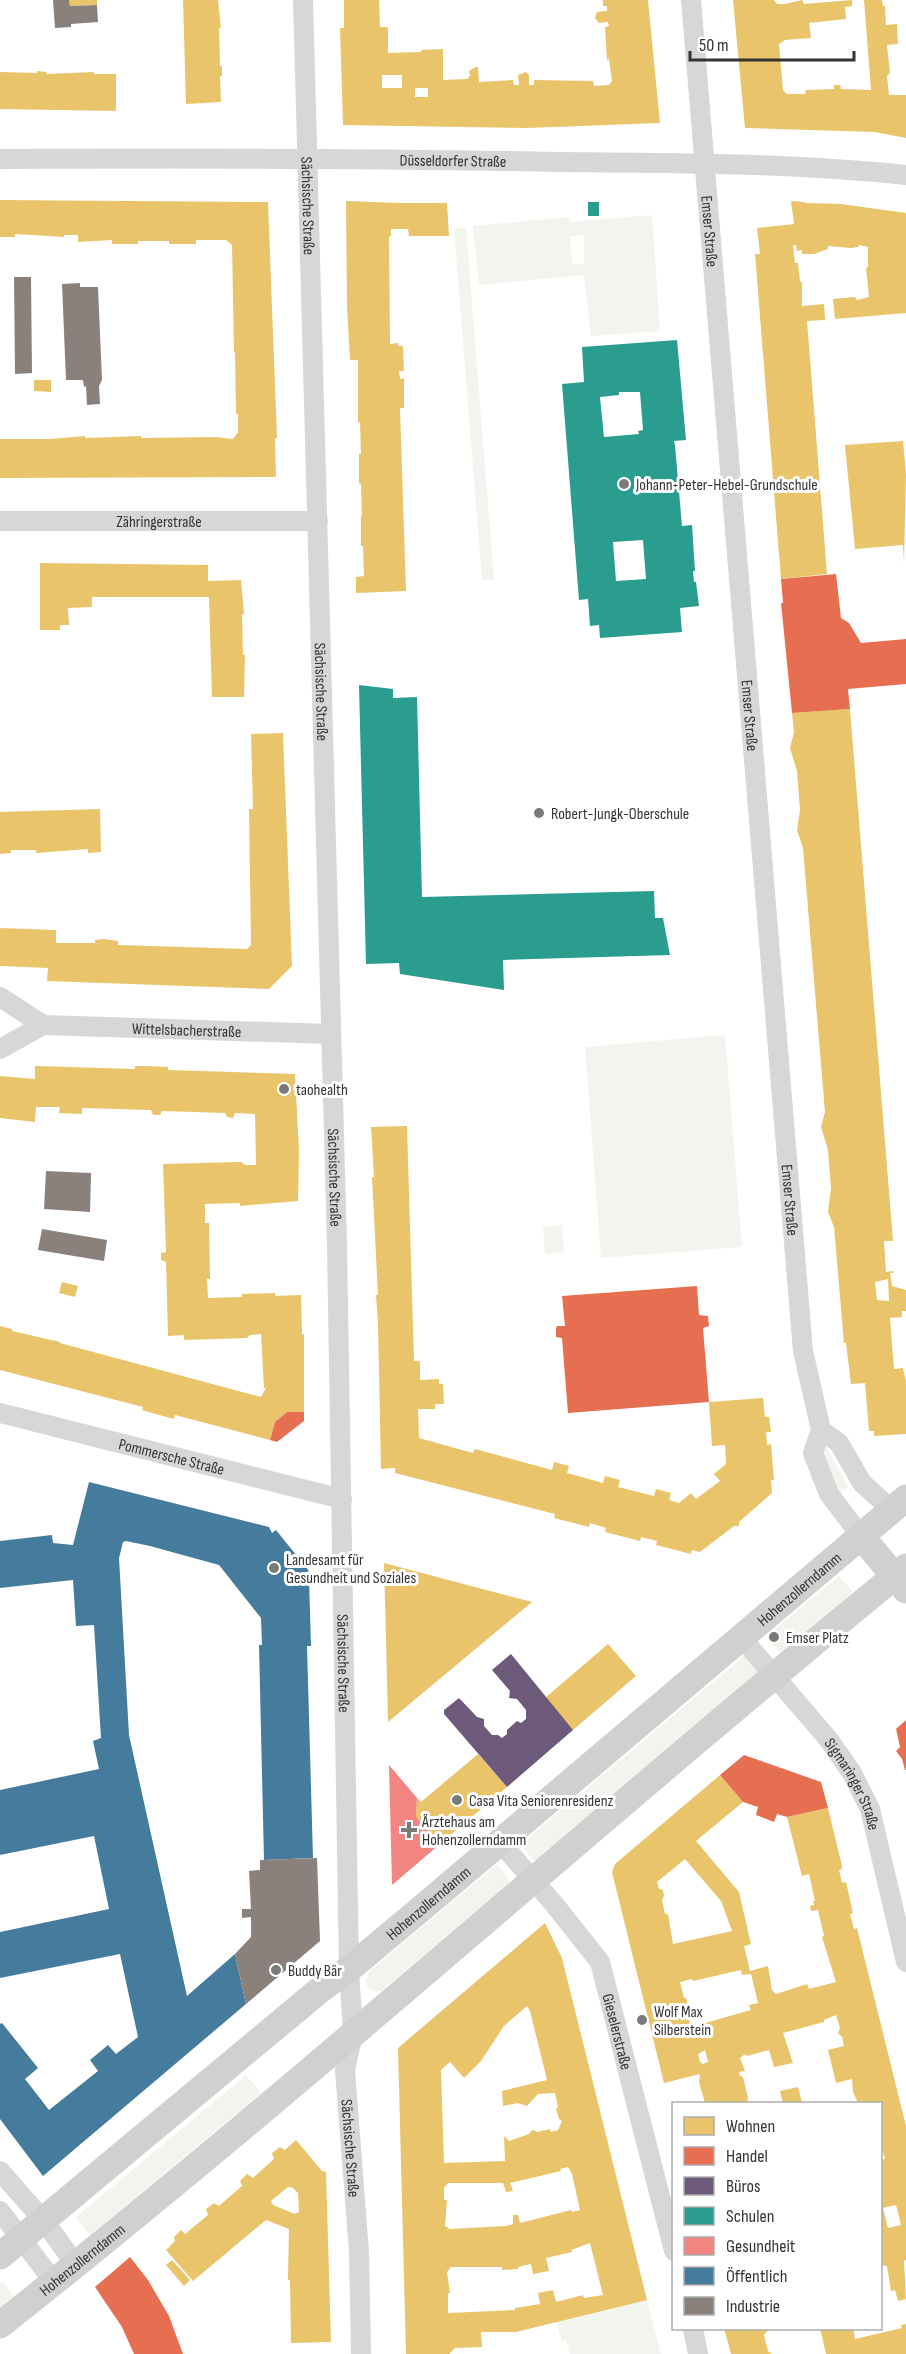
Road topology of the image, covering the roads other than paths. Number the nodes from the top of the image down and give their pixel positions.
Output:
1 (303, 0) edge
2 (691, 0) edge
3 (307, 158) junction
4 (0, 159) edge
5 (704, 164) junction
6 (906, 175) edge
7 (0, 521) edge
8 (318, 521) junction
9 (0, 997) edge
10 (43, 1025) junction
11 (330, 1034) junction
12 (0, 1049) edge
13 (0, 1413) edge
14 (820, 1430) junction
15 (342, 1499) junction
16 (901, 1511) edge
17 (861, 1536) junction
18 (902, 1578) edge
19 (741, 1637) junction
20 (775, 1677) junction
21 (500, 1842) junction
22 (534, 1881) junction
23 (906, 1962) edge
24 (349, 1969) junction
25 (353, 2034) junction
26 (0, 2171) edge
27 (0, 2211) edge
28 (44, 2221) junction
29 (22, 2239) junction
30 (672, 2243) edge
31 (0, 2256) edge
32 (76, 2265) junction
33 (54, 2282) junction
34 (0, 2325) edge
35 (693, 2330) edge
36 (361, 2354) edge
37 (698, 2354) edge

1 - 3 street, Sächsische Straße
2 - 5 street, Emser Straße
3 - 4 street, Düsseldorfer Straße
3 - 5 street, Düsseldorfer Straße
3 - 8 street, Sächsische Straße
5 - 6 street, Düsseldorfer Straße
5 - 14 street, Emser Straße
7 - 8 street, Zähringerstraße
8 - 11 street, Sächsische Straße
9 - 10 street
10 - 11 street, Wittelsbacherstraße
10 - 12 street
11 - 15 street, Sächsische Straße
13 - 15 street, Pommersche Straße
14 - 16 street
14 - 17 street, Emser Straße
15 - 24 street, Sächsische Straße
16 - 17 main road, Hohenzollerndamm
17 - 18 main road
17 - 19 main road, Hohenzollerndamm
18 - 20 main road, Hohenzollerndamm
19 - 20 street, Sigmaringer Straße
19 - 21 main road, Hohenzollerndamm
20 - 22 main road, Hohenzollerndamm
20 - 23 street, Sigmaringer Straße
21 - 22 street, Gieselerstraße
21 - 24 main road, Hohenzollerndamm
22 - 25 main road, Hohenzollerndamm
22 - 30 street, Gieselerstraße
24 - 25 street, Sächsische Straße
24 - 28 main road, Hohenzollerndamm
25 - 32 main road, Hohenzollerndamm
25 - 36 street, Sächsische Straße
26 - 28 street
27 - 29 street
28 - 29 main road, Hohenzollerndamm
28 - 32 street
29 - 31 main road, Hohenzollerndamm
29 - 33 street
32 - 33 main road, Hohenzollerndamm
33 - 34 main road, Hohenzollerndamm
35 - 37 street

